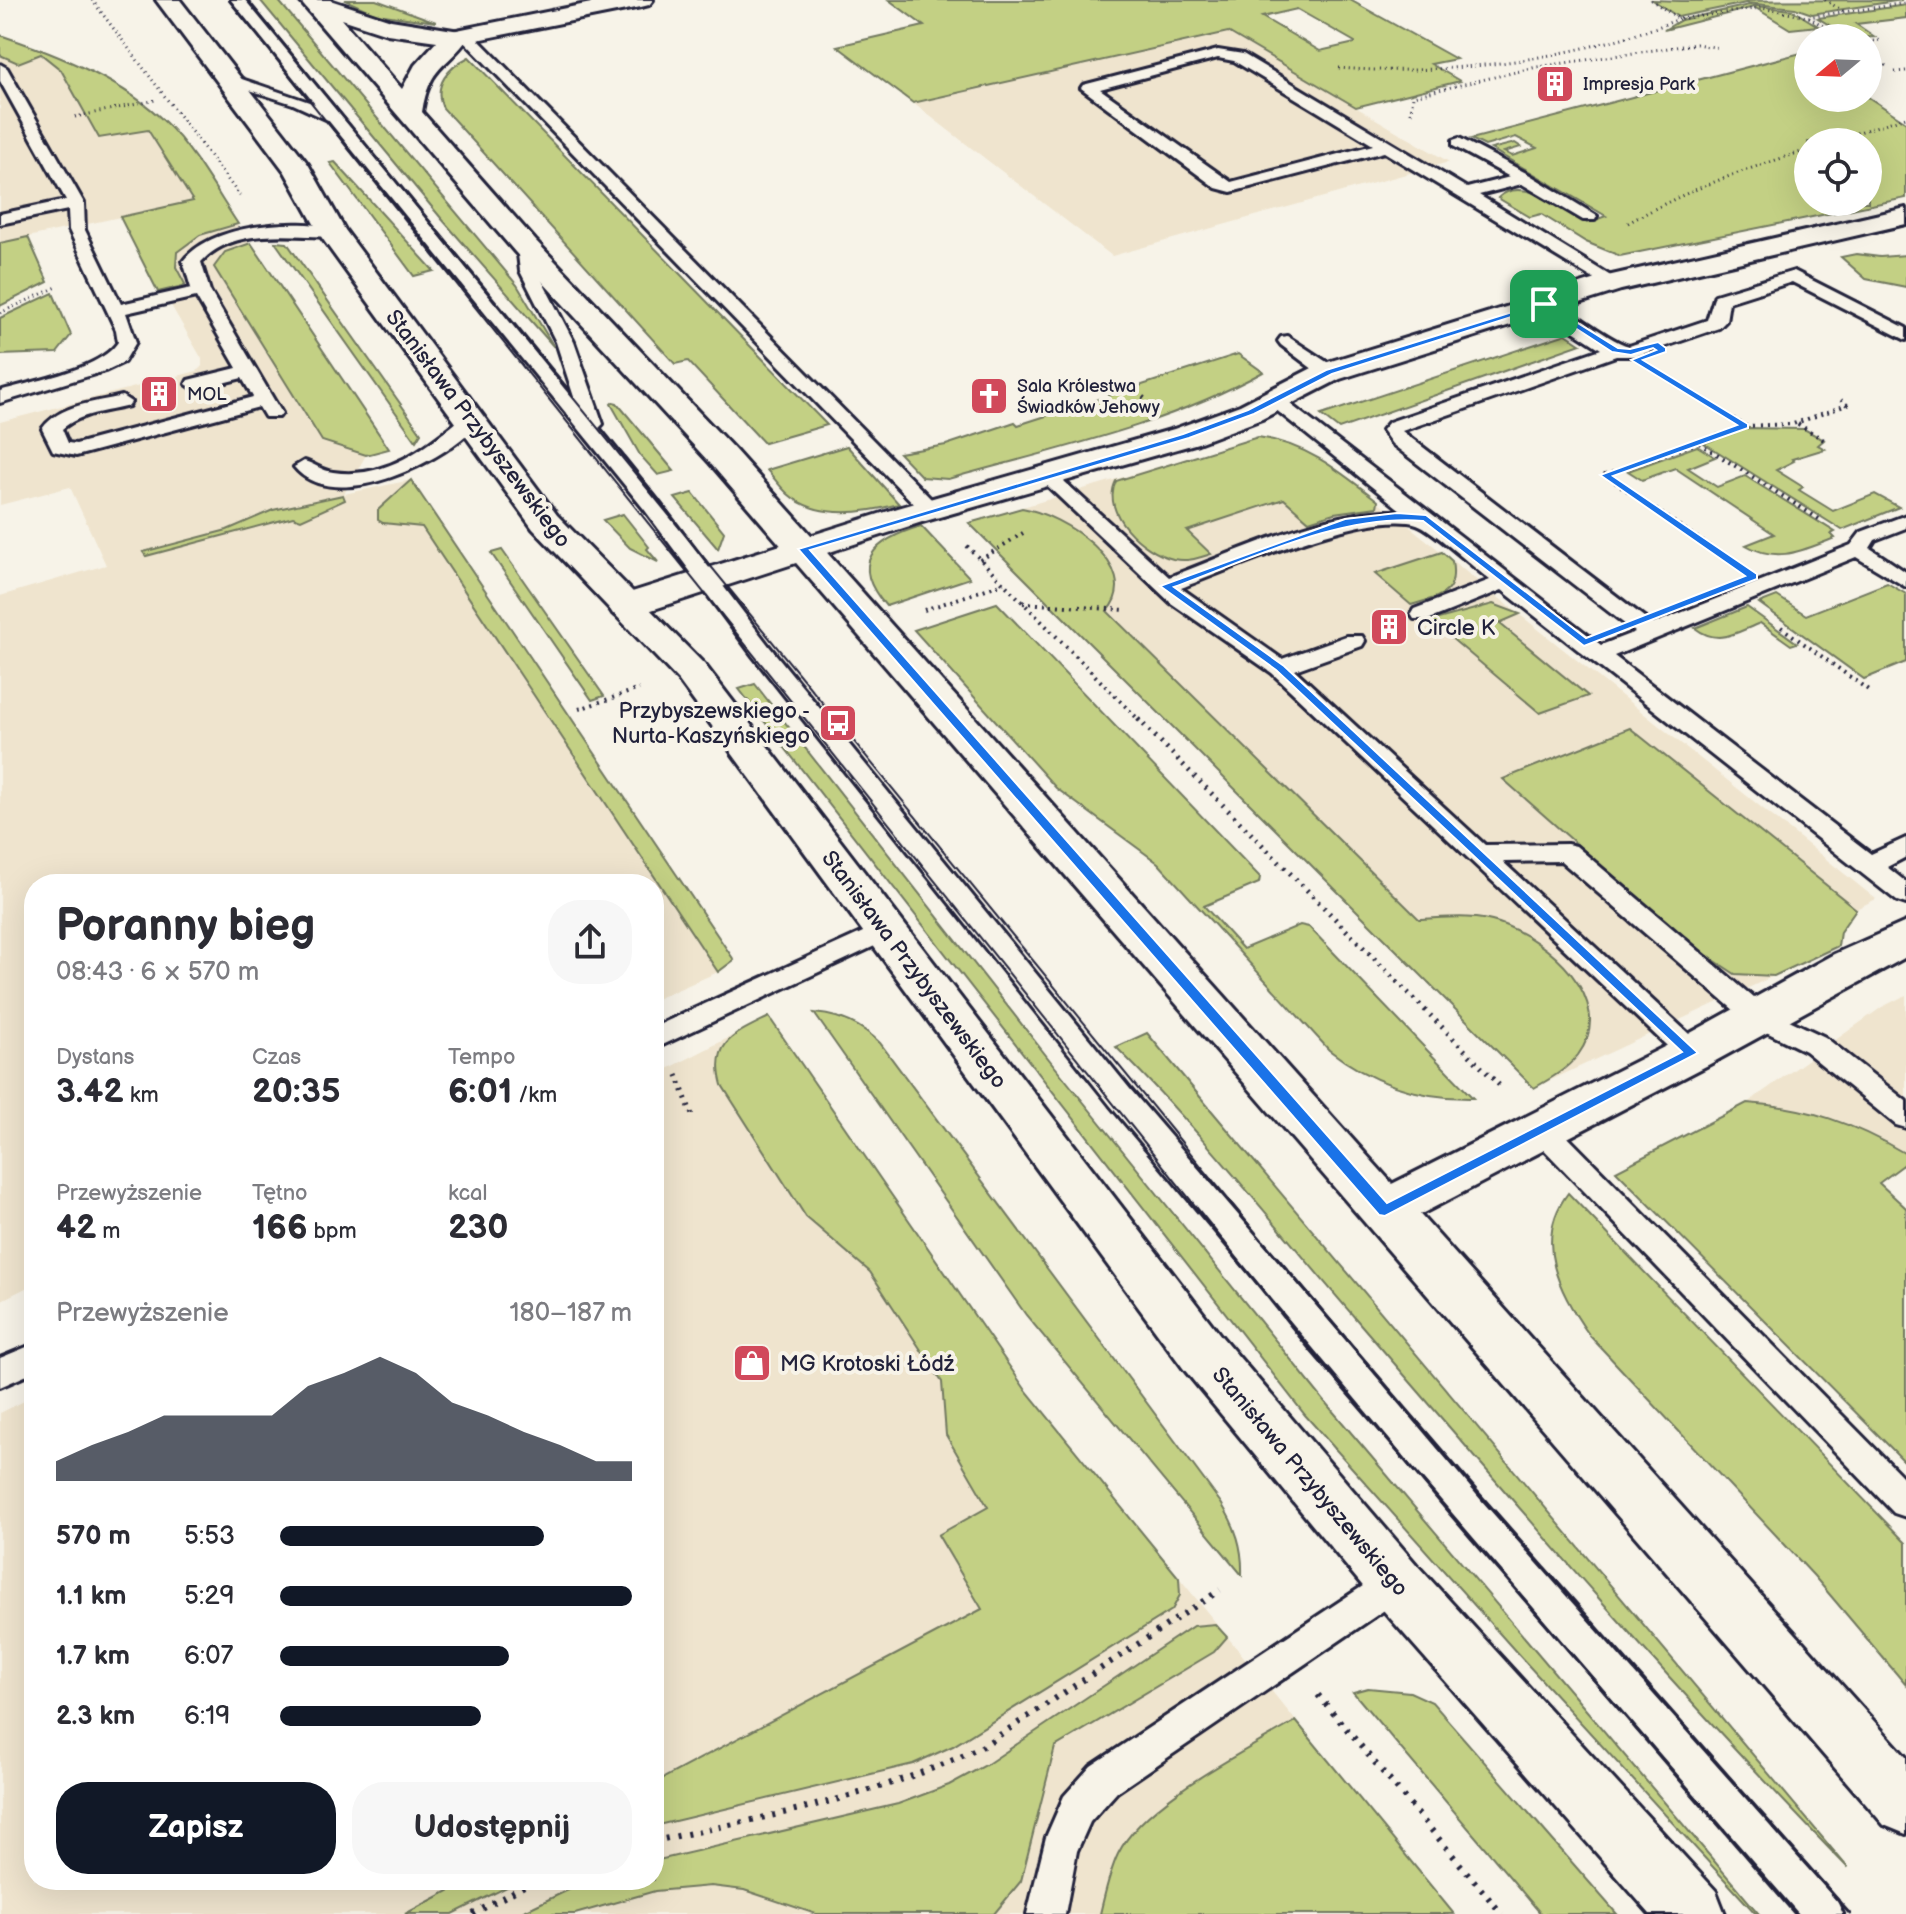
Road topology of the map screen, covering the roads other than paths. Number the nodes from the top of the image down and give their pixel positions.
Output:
1 (168, 0) edge
2 (238, 0) edge
3 (312, 0) edge
4 (641, 0) edge
5 (461, 36) junction
6 (0, 68) edge
7 (230, 79) junction
8 (409, 114) junction
9 (342, 129) junction
10 (1459, 143) dead end
11 (1387, 146) junction
12 (1524, 178) junction
13 (1465, 194) junction
14 (76, 203) junction
15 (1589, 216) dead end
16 (1906, 216) edge
17 (0, 219) edge
18 (332, 232) junction
19 (525, 246) junction
20 (1613, 283) junction
21 (201, 291) junction
22 (1544, 304) junction
23 (116, 310) junction
24 (1906, 335) edge
25 (1287, 341) dead end
26 (1615, 350) junction
27 (248, 371) junction
28 (1329, 372) junction
29 (195, 384) dead end
30 (0, 397) edge
31 (1274, 401) junction
32 (122, 402) dead end
33 (471, 420) junction
34 (603, 445) junction
35 (304, 467) dead end
36 (1047, 476) junction
37 (930, 509) junction
38 (1426, 518) junction
39 (1906, 521) edge
40 (804, 549) junction
41 (1858, 549) junction
42 (707, 580) junction
43 (1507, 581) junction
44 (1906, 581) edge
45 (1172, 592) junction
46 (626, 606) junction
47 (1422, 614) dead end
48 (1650, 633) junction
49 (1354, 641) dead end
50 (1599, 654) junction
51 (1280, 668) junction
52 (1906, 846) edge
53 (1478, 854) junction
54 (1869, 866) junction
55 (1906, 895) edge
56 (885, 931) junction
57 (1906, 938) edge
58 (1759, 1017) junction
59 (664, 1034) edge
60 (1692, 1053) junction
61 (1906, 1117) edge
62 (1542, 1129) junction
63 (1385, 1210) junction
64 (24, 1362) edge
65 (0, 1373) edge
66 (1906, 1502) edge
67 (1396, 1583) junction
68 (1906, 1803) edge
69 (1046, 1914) edge
70 (1693, 1914) edge
71 (1824, 1914) edge

1 - 7 main road, Stanisława Przybyszewskiego
2 - 9 lane
3 - 5 main road
3 - 8 main road
4 - 5 main road
5 - 8 main road
5 - 37 lane
6 - 14 lane
7 - 9 lane
7 - 18 main road, Stanisława Przybyszewskiego
8 - 19 main road
9 - 34 lane
10 - 12 lane
11 - 11 lane
11 - 13 lane
12 - 13 lane
12 - 15 lane
13 - 20 lane
14 - 17 lane
14 - 23 lane
16 - 20 main road
18 - 21 lane
18 - 33 main road, Stanisława Przybyszewskiego
19 - 34 lane
19 - 40 main road
20 - 22 main road
21 - 23 lane
21 - 27 lane
22 - 26 lane
22 - 28 main road
23 - 30 lane
24 - 26 lane
25 - 28 lane
26 - 48 lane
27 - 29 lane
27 - 32 lane
28 - 31 main road
31 - 36 main road
31 - 38 lane
33 - 35 lane
33 - 46 main road, Stanisława Przybyszewskiego
34 - 42 lane
36 - 37 main road
36 - 45 lane
37 - 40 main road
38 - 43 lane
38 - 45 lane
39 - 41 lane
40 - 42 main road
40 - 63 main road
41 - 44 lane
41 - 48 lane
42 - 46 main road
42 - 71 lane
43 - 47 lane
43 - 50 lane
45 - 51 lane
46 - 56 main road, Stanisława Przybyszewskiego
48 - 50 lane
49 - 51 lane
50 - 54 lane
51 - 53 lane
52 - 54 lane
53 - 58 lane
53 - 60 lane
54 - 55 lane
56 - 59 lane
56 - 67 main road, Stanisława Przybyszewskiego
57 - 58 main road
58 - 60 main road
58 - 61 lane
60 - 62 main road
62 - 63 main road
62 - 66 lane
63 - 68 main road
64 - 65 lane
67 - 69 lane
67 - 70 main road, Stanisława Przybyszewskiego

